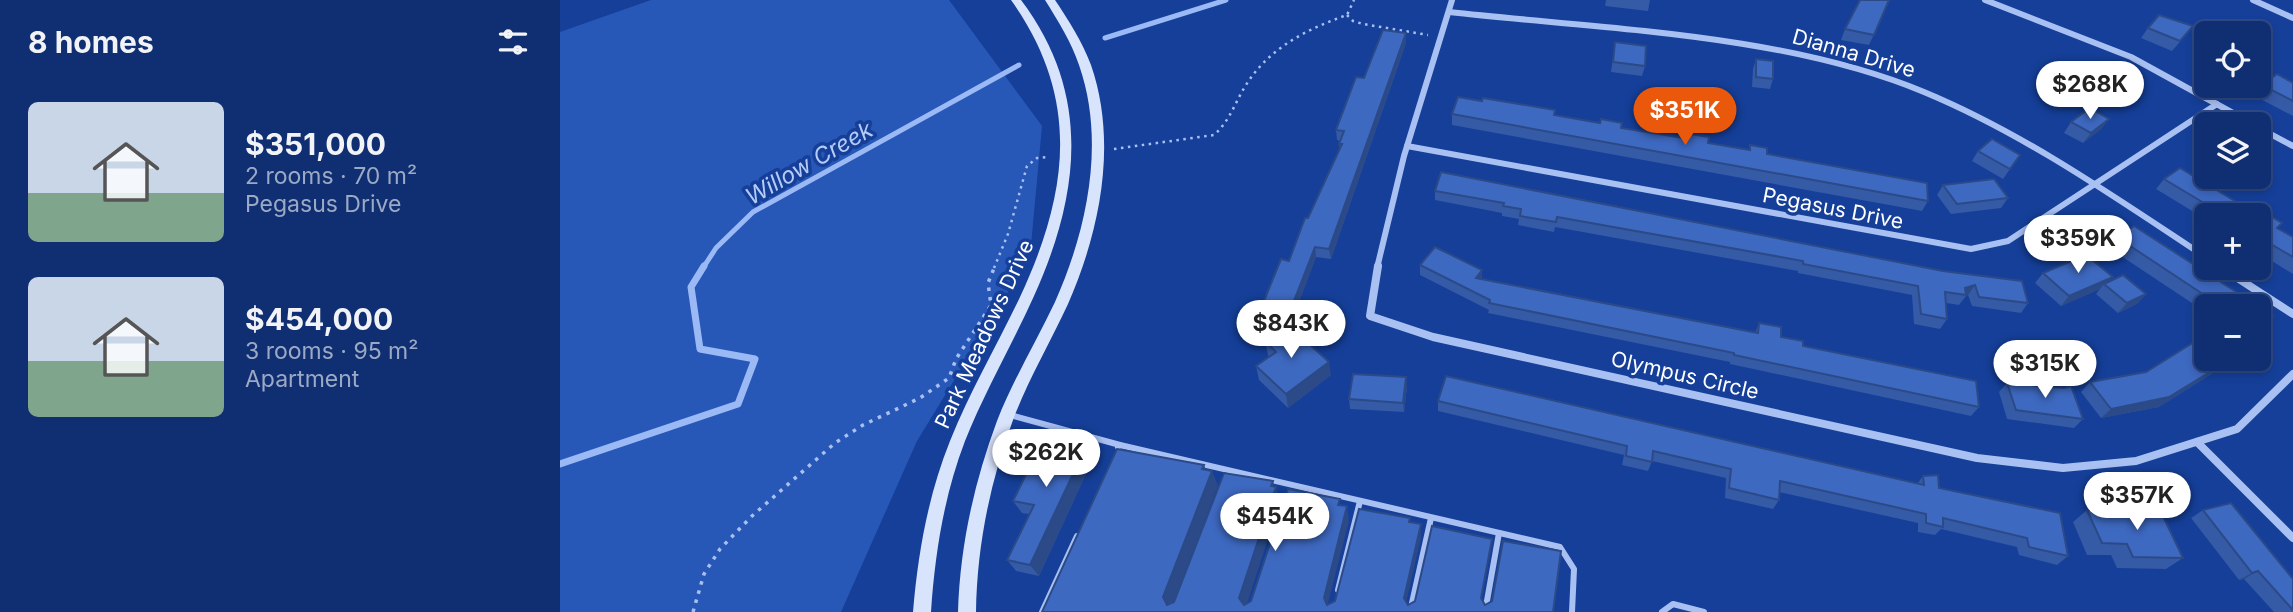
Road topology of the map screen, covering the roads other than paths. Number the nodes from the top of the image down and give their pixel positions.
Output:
1 (1016, 0) edge
2 (1050, 0) edge
3 (1452, 0) edge
4 (1985, 0) edge
5 (2253, 0) edge
6 (1449, 12) junction
7 (2293, 19) edge
8 (2217, 104) junction
9 (2231, 112) edge
10 (2271, 134) edge
11 (1407, 146) junction
12 (2293, 146) edge
13 (2093, 184) junction
14 (2194, 250) edge
15 (2241, 280) edge
16 (2293, 314) edge
17 (2293, 374) edge
18 (1008, 414) junction
19 (2197, 442) junction
20 (1120, 445) junction
21 (1114, 457) edge
22 (1229, 471) junction
23 (1224, 484) edge
24 (1291, 485) junction
25 (1287, 498) edge
26 (1360, 501) junction
27 (1431, 518) junction
28 (1081, 528) edge
29 (1499, 533) junction
30 (2293, 538) edge
31 (1335, 600) edge
32 (922, 612) edge
33 (967, 612) edge
34 (1042, 612) edge
35 (1410, 612) edge
36 (1485, 612) edge
37 (1572, 612) edge
38 (1661, 612) edge
39 (1704, 612) edge

1 - 32 main road, Park Meadows Drive
2 - 18 main road
3 - 6 street, Olympus Circle
4 - 8 street
5 - 7 street
6 - 11 street, Olympus Circle
6 - 13 street, Dianna Drive
8 - 9 street
8 - 13 street, Pegasus Drive
10 - 12 street
11 - 13 street, Pegasus Drive
11 - 19 street, Olympus Circle
13 - 14 street, Dianna Drive
15 - 16 street
17 - 19 street, Olympus Circle
18 - 20 lane
18 - 33 main road
19 - 30 street
20 - 21 lane
20 - 22 lane
22 - 23 lane
22 - 24 lane
24 - 25 lane
24 - 26 lane
26 - 27 lane
26 - 31 lane
27 - 29 lane
27 - 35 lane
28 - 34 lane
29 - 36 lane
29 - 37 lane
38 - 39 lane

